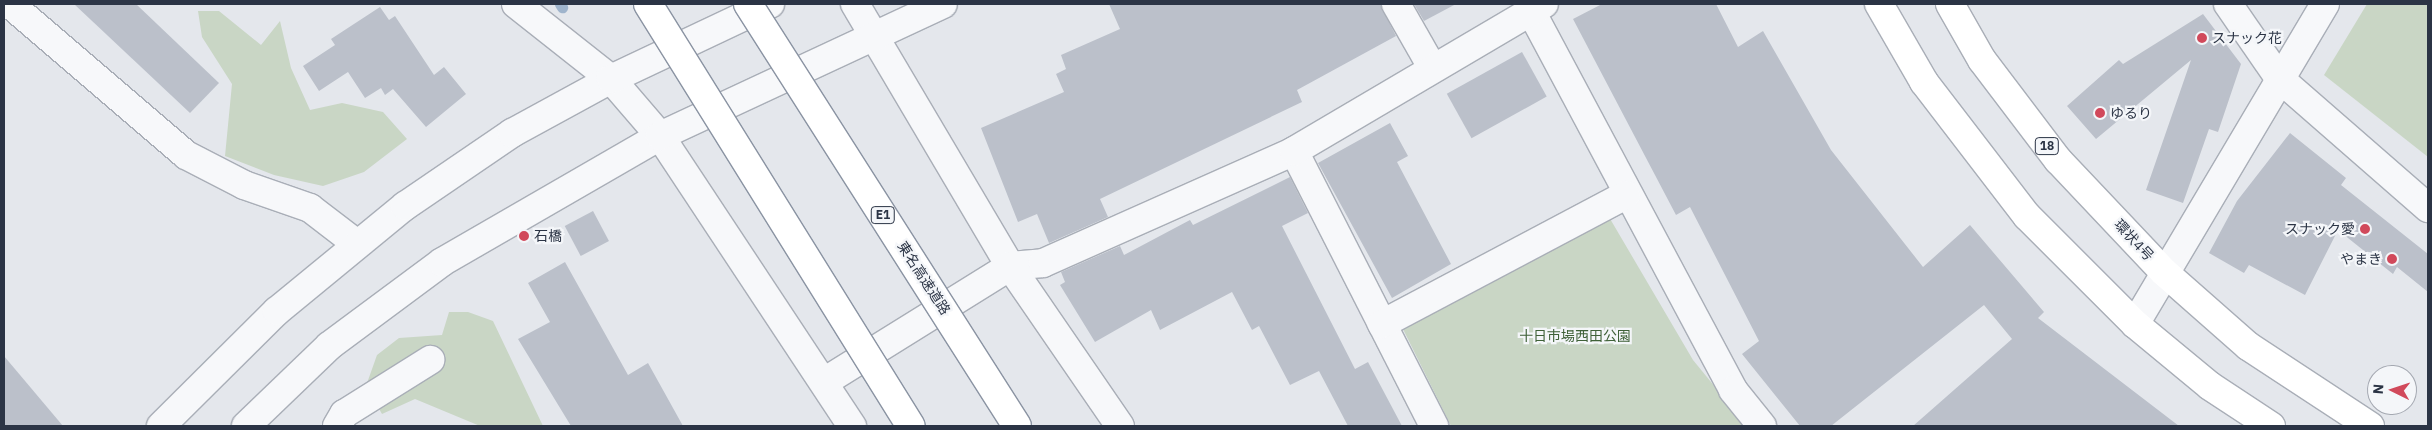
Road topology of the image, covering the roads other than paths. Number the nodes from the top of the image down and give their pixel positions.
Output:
1 (10, 4) edge
2 (516, 4) edge
3 (648, 4) edge
4 (748, 4) edge
5 (770, 4) edge
6 (855, 4) edge
7 (943, 4) edge
8 (1396, 4) edge
9 (1879, 4) edge
10 (1950, 4) edge
11 (2228, 4) edge
12 (2325, 4) edge
13 (1538, 8) edge
14 (872, 34) junction
15 (1432, 67) junction
16 (2279, 78) junction
17 (611, 79) junction
18 (660, 136) junction
19 (1294, 151) junction
20 (1626, 195) junction
21 (2428, 208) edge
22 (358, 244) junction
23 (1010, 266) junction
24 (2164, 272) junction
25 (1382, 324) junction
26 (2135, 324) junction
27 (430, 360) dead end
28 (824, 382) junction
29 (161, 426) edge
30 (246, 426) edge
31 (337, 426) edge
32 (852, 426) edge
33 (911, 426) edge
34 (1017, 426) edge
35 (1120, 426) edge
36 (1434, 426) edge
37 (1762, 426) edge
38 (2271, 426) edge
39 (2370, 426) edge

1 - 22 street
2 - 17 street
3 - 33 main road, bridge
4 - 34 main road, 東名高速道路 / E1, bridge
5 - 17 street
6 - 14 street
7 - 14 street
8 - 15 street
9 - 26 main road
10 - 24 main road, 環状4号 / 18
11 - 16 street
12 - 16 street
13 - 15 street
13 - 20 street
14 - 18 street
14 - 23 street
15 - 19 street
16 - 21 street
16 - 24 street
17 - 18 street
17 - 22 street
18 - 28 street
18 - 30 street
19 - 23 street
19 - 25 street
20 - 25 street
20 - 37 street
22 - 29 street
23 - 28 street
23 - 35 street
24 - 26 street
24 - 39 main road, 環状4号 / 18
25 - 36 street
26 - 38 main road
27 - 31 street
28 - 32 street

